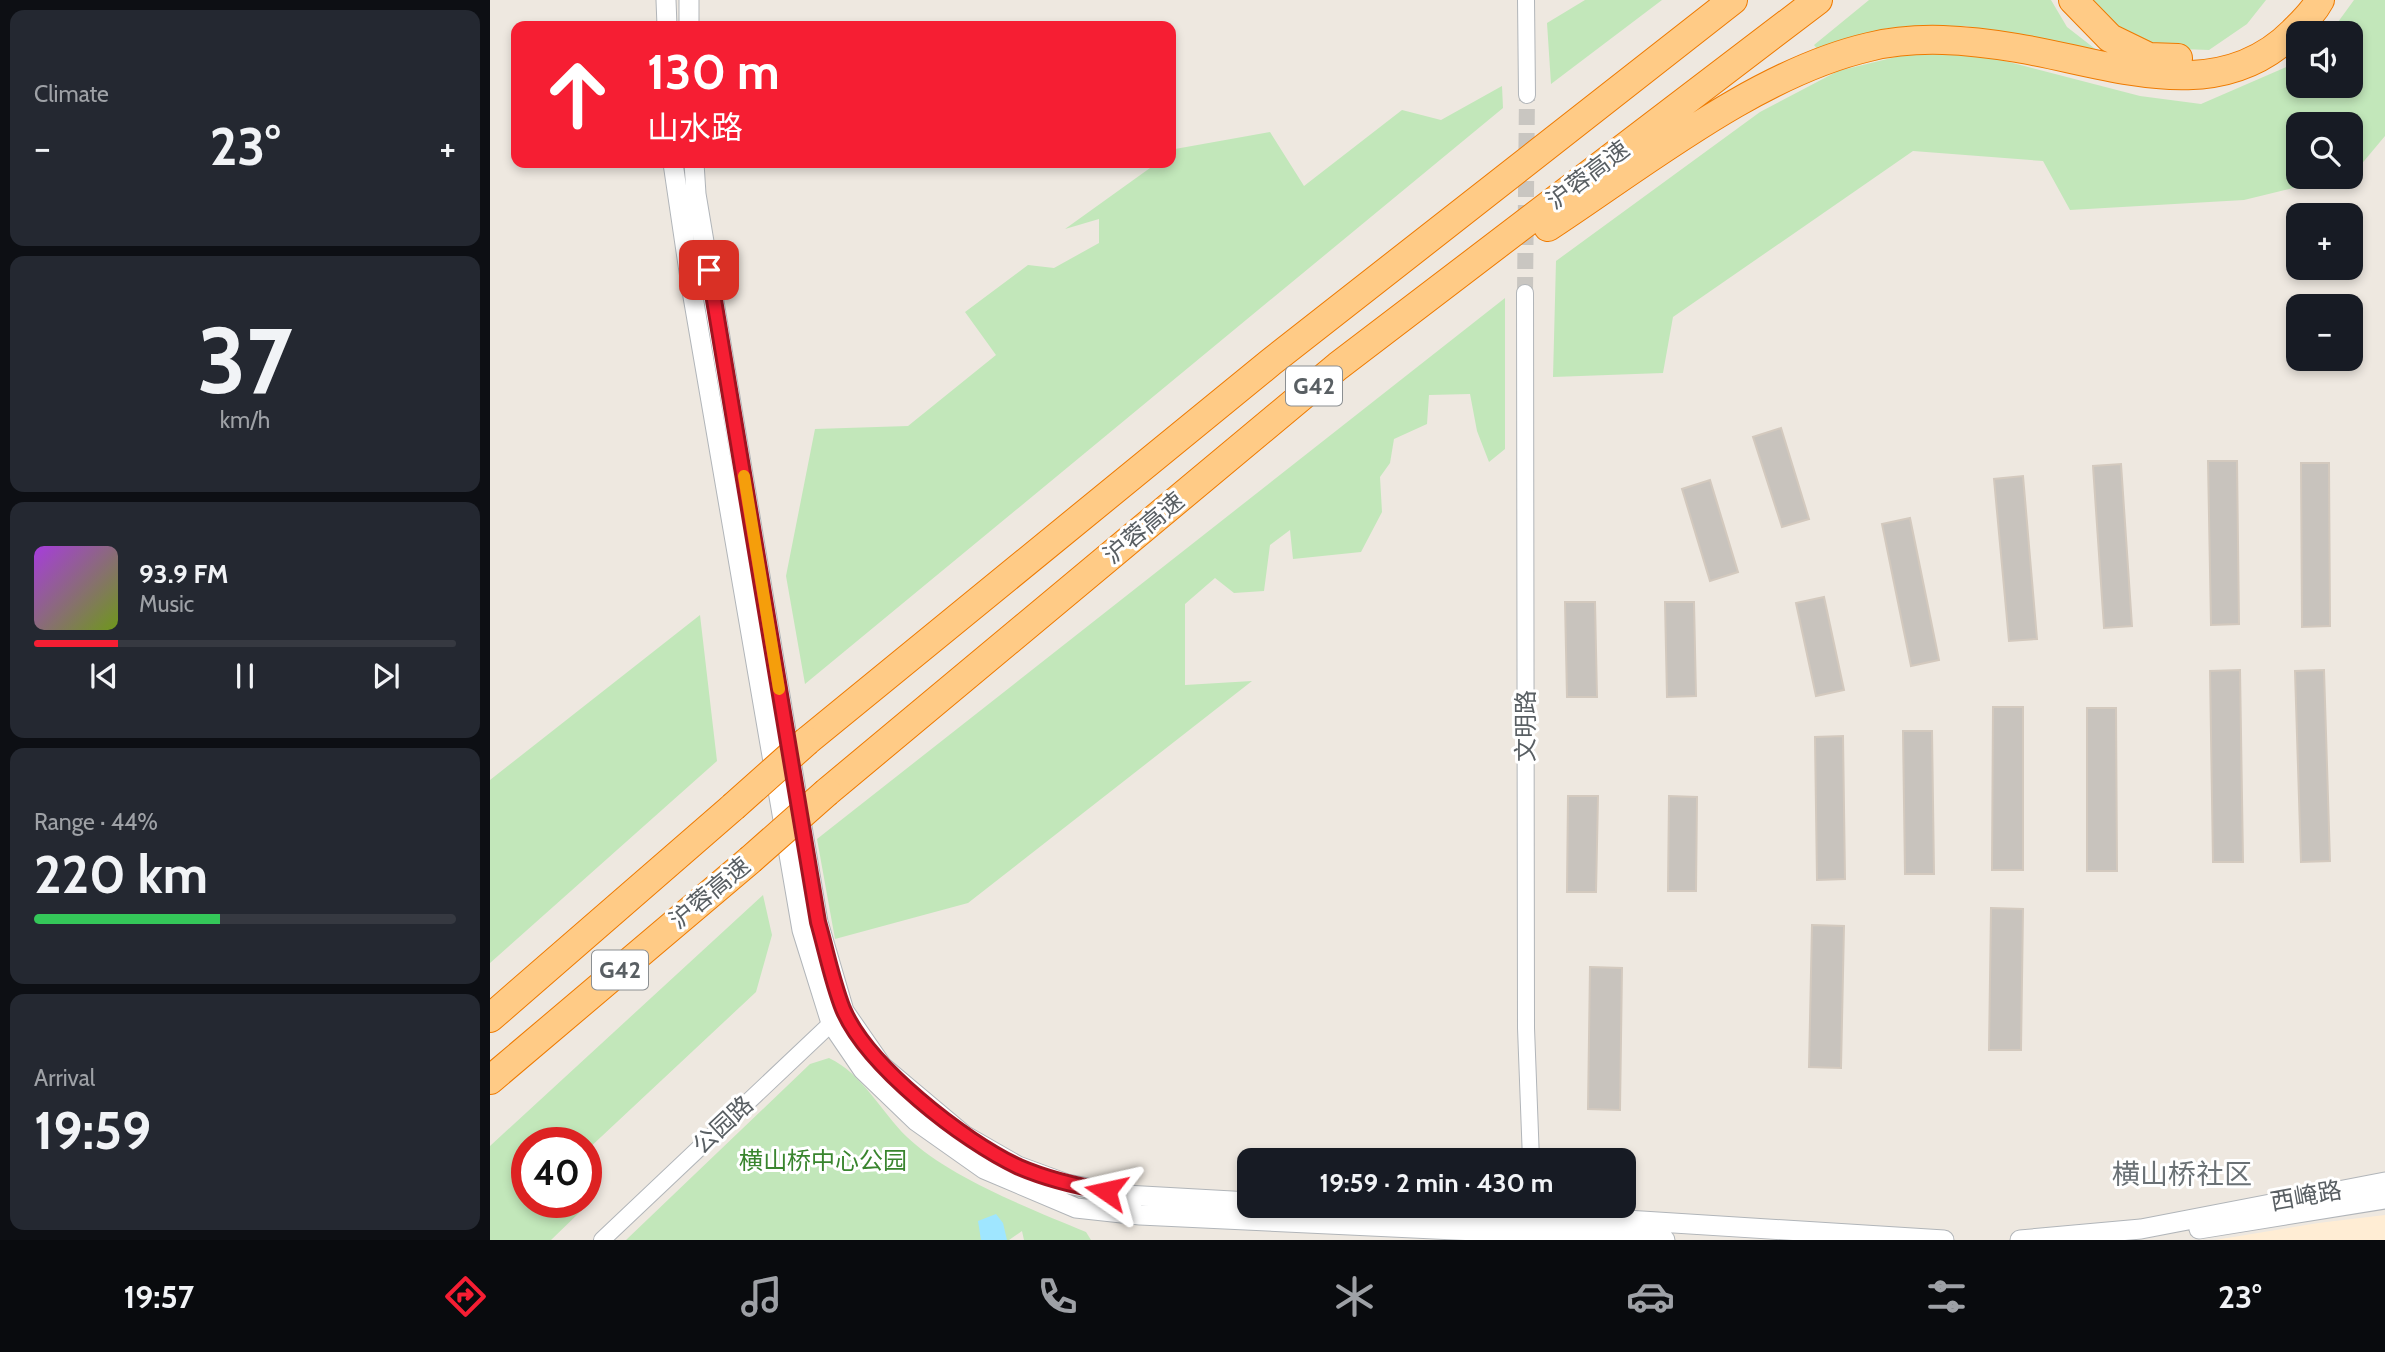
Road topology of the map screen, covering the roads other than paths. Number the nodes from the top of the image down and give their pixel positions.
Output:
1 (666, 0) edge
2 (689, 0) edge
3 (1526, 0) edge
4 (1818, 0) edge
5 (2073, 0) edge
6 (2301, 0) edge
7 (2320, 0) edge
8 (1728, 3) edge
9 (667, 21) edge
10 (689, 21) edge
11 (1527, 95) tunnel mouth
12 (674, 168) edge
13 (694, 168) edge
14 (1525, 293) tunnel mouth
15 (1338, 366) junction
16 (838, 1017) junction
17 (490, 1018) edge
18 (490, 1080) edge
19 (1531, 1148) edge
20 (2385, 1182) edge
21 (2385, 1199) edge
22 (1237, 1201) edge
23 (1463, 1218) edge
24 (1533, 1224) edge
25 (602, 1240) edge
26 (1665, 1240) edge
27 (1944, 1240) edge
28 (2020, 1240) edge
29 (2136, 1240) edge

1 - 9 street
2 - 10 street
3 - 11 street
4 - 15 highway, 沪蓉高速 / G42
5 - 6 highway
7 - 15 highway
8 - 17 highway, 沪蓉高速 / G42, bridge
12 - 16 street
13 - 16 street
14 - 19 street, 文明路
15 - 18 highway, 沪蓉高速 / G42, bridge
16 - 22 street
16 - 24 street
16 - 25 street, 公园路
20 - 28 street, 西崦路
21 - 29 street, 西崦路
23 - 24 street
24 - 26 street
24 - 27 street

